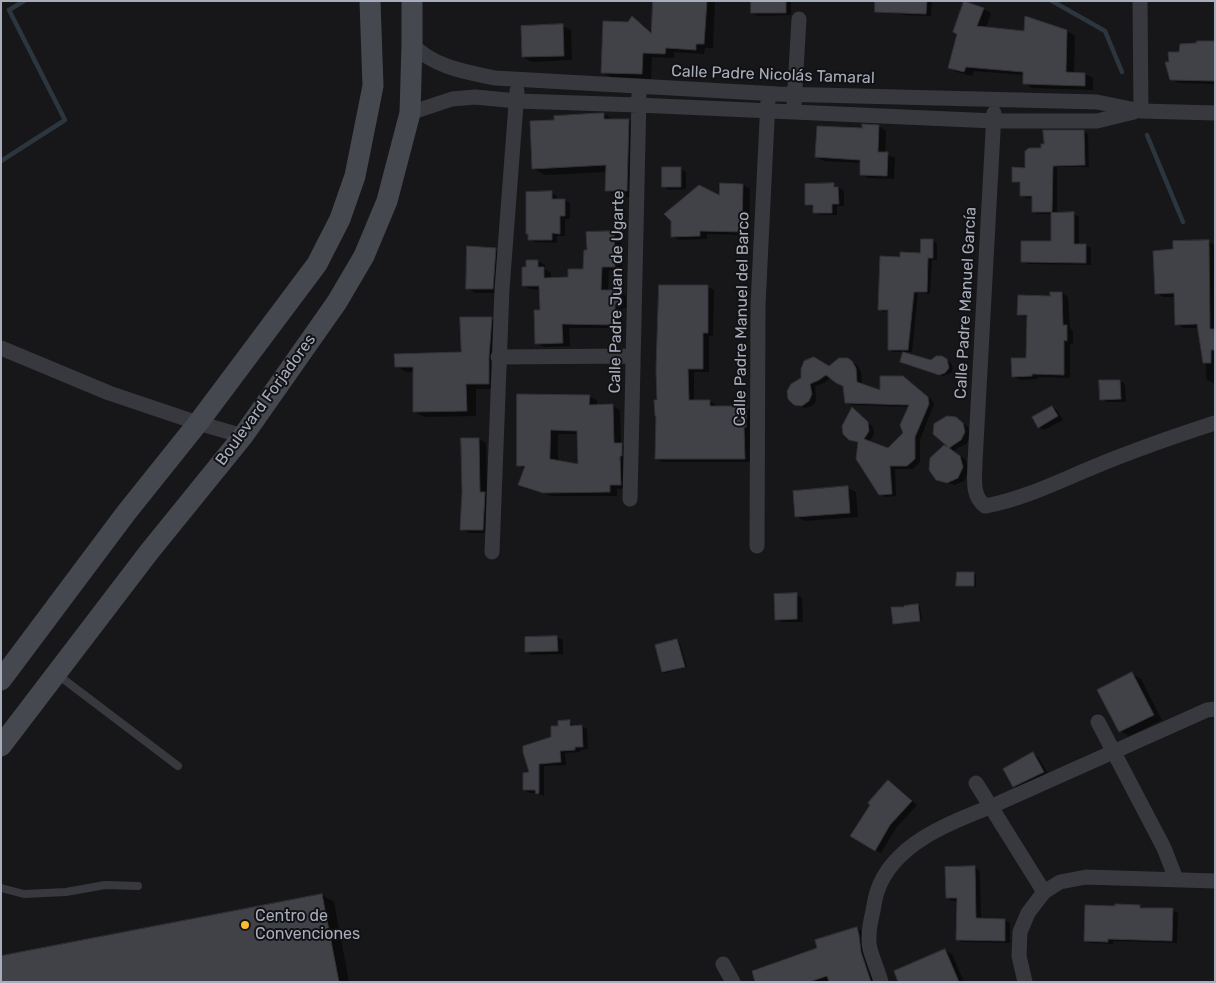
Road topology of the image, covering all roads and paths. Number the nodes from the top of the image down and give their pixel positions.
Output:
1 (370, 1) edge
2 (412, 1) edge
3 (1140, 1) edge
4 (799, 19) dead end
5 (412, 44) junction
6 (517, 80) junction
7 (639, 86) junction
8 (768, 94) junction
9 (794, 95) junction
10 (993, 99) junction
11 (517, 101) junction
12 (638, 105) junction
13 (767, 110) junction
14 (1141, 111) junction
15 (794, 112) junction
16 (410, 113) junction
17 (1215, 113) edge
18 (994, 121) junction
19 (1, 348) edge
20 (633, 356) junction
21 (498, 357) junction
22 (198, 423) junction
23 (1215, 423) edge
24 (243, 436) junction
25 (630, 499) dead end
26 (757, 546) dead end
27 (492, 552) dead end
28 (56, 674) junction
29 (1, 680) edge
30 (1215, 709) edge
31 (1098, 722) dead end
32 (1, 746) edge
33 (1114, 751) junction
34 (178, 766) dead end
35 (976, 783) dead end
36 (990, 807) junction
37 (1176, 879) junction
38 (1215, 881) edge
39 (138, 886) dead end
40 (1, 888) edge
41 (1044, 892) junction
42 (723, 964) dead end
43 (733, 982) edge
44 (881, 982) edge
45 (1025, 982) edge

1 - 22 main road
2 - 5 main road, Boulevard Forjadores
3 - 14 street
4 - 9 street
5 - 6 street, Calle Padre Nicolás Tamaral
5 - 16 main road, Boulevard Forjadores
6 - 7 street, Calle Padre Nicolás Tamaral
6 - 11 street
7 - 8 street, Calle Padre Nicolás Tamaral
7 - 12 street, Calle Padre Juan de Ugarte
8 - 9 street, Calle Padre Nicolás Tamaral
8 - 13 street, Calle Padre Manuel del Barco
9 - 10 street, Calle Padre Nicolás Tamaral
9 - 15 street
10 - 14 street, Calle Padre Nicolás Tamaral
10 - 18 street, Calle Padre Manuel García
11 - 12 street, Calle Padre Nicolás Tamaral
11 - 16 street, Calle Padre Nicolás Tamaral
11 - 21 street
12 - 13 street, Calle Padre Nicolás Tamaral
12 - 20 street, Calle Padre Juan de Ugarte
13 - 15 street, Calle Padre Nicolás Tamaral
13 - 26 street, Calle Padre Manuel del Barco
14 - 17 street, Calle Padre Nicolás Tamaral
14 - 18 street, Calle Padre Nicolás Tamaral
15 - 18 street, Calle Padre Nicolás Tamaral
16 - 24 main road, Boulevard Forjadores
18 - 23 street, Calle Padre Manuel García
19 - 22 street
20 - 21 street
20 - 25 street, Calle Padre Juan de Ugarte
21 - 27 street
22 - 24 street
22 - 29 main road
24 - 28 main road, Boulevard Forjadores
28 - 32 main road, Boulevard Forjadores
28 - 34 lane
30 - 33 street
31 - 33 street
33 - 36 street
33 - 37 street
35 - 36 street
36 - 41 street
36 - 44 street
37 - 38 street
37 - 41 street
39 - 40 lane
41 - 45 street
42 - 43 street

